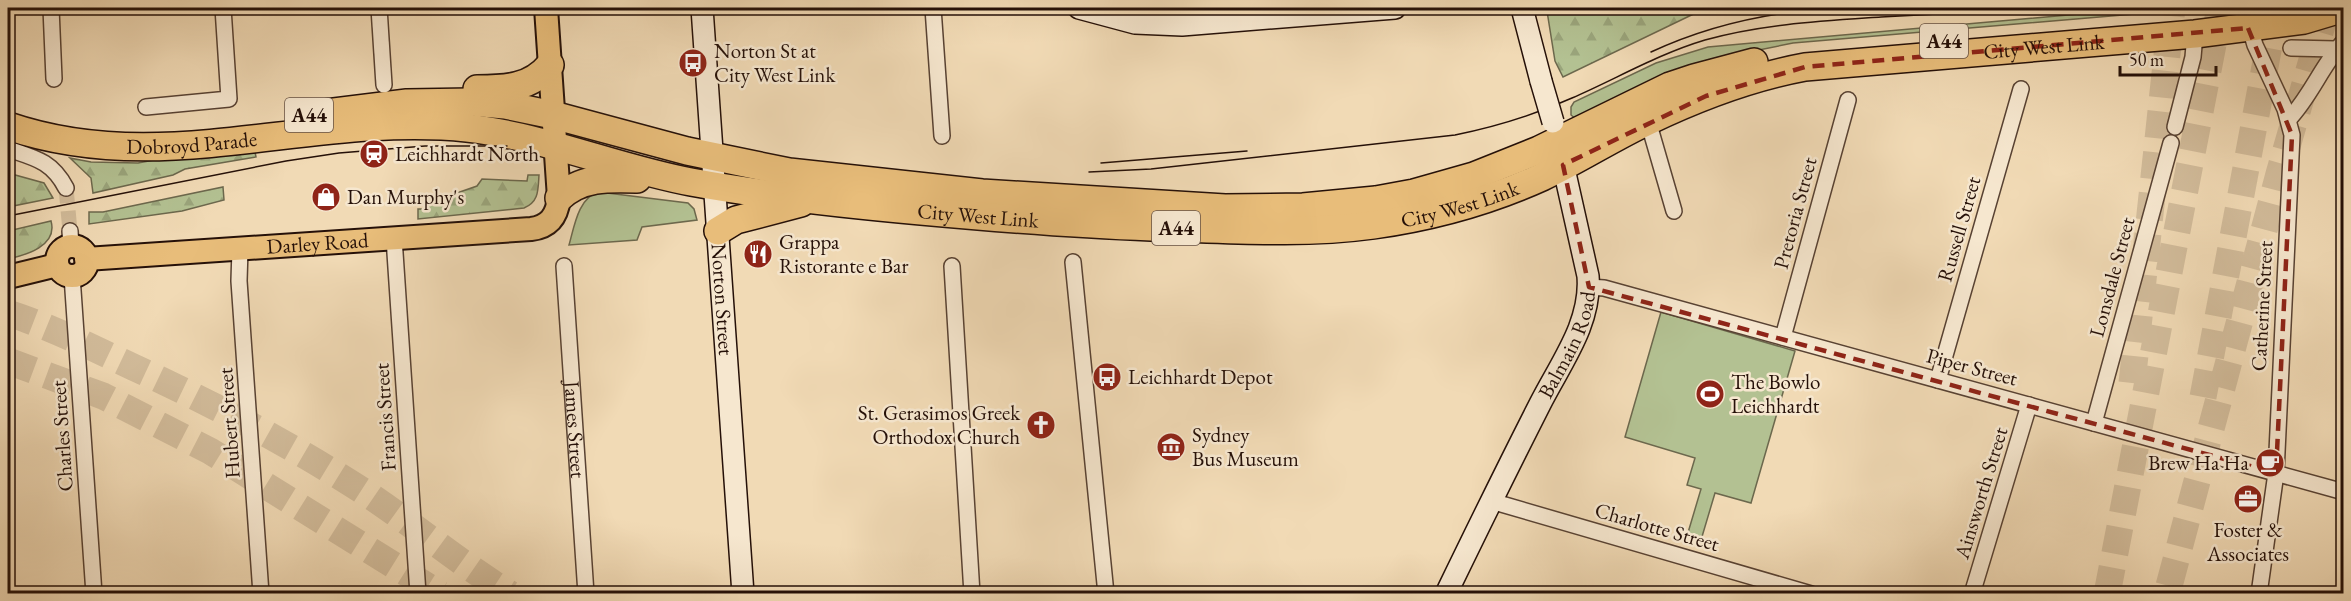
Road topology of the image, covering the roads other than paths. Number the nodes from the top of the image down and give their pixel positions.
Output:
1 (51, 8) edge
2 (223, 8) edge
3 (379, 8) edge
4 (546, 8) edge
5 (702, 8) edge
6 (933, 8) edge
7 (1079, 8) edge
8 (1395, 8) edge
9 (1522, 8) edge
10 (2289, 8) edge
11 (2343, 8) edge
12 (1237, 14) edge
13 (2246, 17) edge
14 (2195, 34) junction
15 (2340, 45) edge
16 (2291, 48) dead end
17 (550, 64) junction
18 (54, 79) dead end
19 (384, 85) dead end
20 (2020, 89) dead end
21 (1848, 100) dead end
22 (440, 103) junction
23 (146, 107) dead end
24 (8, 109) edge
25 (554, 115) junction
26 (2289, 120) junction
27 (1648, 121) junction
28 (8, 126) edge
29 (2175, 127) dead end
30 (942, 136) dead end
31 (1558, 143) junction
32 (2171, 143) dead end
33 (556, 147) junction
34 (8, 149) edge
35 (713, 156) junction
36 (655, 173) junction
37 (714, 186) junction
38 (66, 188) tunnel mouth
39 (811, 201) junction
40 (554, 210) junction
41 (1674, 211) dead end
42 (718, 231) junction
43 (394, 238) junction
44 (240, 249) junction
45 (71, 255) junction
46 (1073, 262) dead end
47 (564, 266) dead end
48 (952, 266) dead end
49 (8, 277) edge
50 (1589, 287) junction
51 (1783, 337) junction
52 (1938, 380) junction
53 (2029, 405) junction
54 (2094, 423) junction
55 (2276, 473) junction
56 (2343, 492) edge
57 (1491, 501) junction
58 (94, 594) edge
59 (261, 594) edge
60 (418, 594) edge
61 (586, 594) edge
62 (743, 594) edge
63 (972, 594) edge
64 (1106, 594) edge
65 (1446, 594) edge
66 (1811, 594) edge
67 (1972, 594) edge
68 (2259, 594) edge

1 - 18 street
2 - 23 street
3 - 19 street
4 - 17 main road
5 - 35 street, Norton Street
6 - 30 street
7 - 12 street
8 - 12 street
9 - 31 street, Balmain Road, bridge
10 - 13 highway, City West Link / A44
11 - 13 highway, City West Link / A44
13 - 14 highway, City West Link / A44
13 - 26 street, Catherine Street
13 - 31 highway, City West Link / A44
14 - 27 highway, City West Link / A44
14 - 29 street
15 - 16 street
15 - 26 street
17 - 22 highway
17 - 25 main road
20 - 52 street, Russell Street
21 - 51 street, Pretoria Street
22 - 24 highway, Dobroyd Parade / A44
22 - 25 highway, Dobroyd Parade / A44
25 - 33 main road
25 - 35 highway, City West Link / A44
26 - 55 street, Catherine Street
27 - 31 highway, City West Link / A44
27 - 41 street
28 - 33 highway, Dobroyd Parade / A44
31 - 35 highway, City West Link / A44
31 - 39 highway, City West Link / A44
31 - 50 street, Balmain Road
32 - 54 street, Lonsdale Street
33 - 36 highway, City West Link / A44
33 - 40 main road
34 - 38 street
35 - 37 street, Norton Street
36 - 37 highway, City West Link / A44
36 - 40 highway
37 - 39 highway, City West Link / A44
37 - 42 street, Norton Street
39 - 42 highway
40 - 43 main road, Darley Road
42 - 62 street, Norton Street
43 - 44 main road, Darley Road
43 - 60 street, Francis Street
44 - 45 main road, Darley Road
44 - 59 street, Hubert Street
45 - 49 main road, Darley Road
45 - 58 street, Charles Street
46 - 64 street
47 - 61 street, James Street
48 - 63 street
50 - 51 street, Piper Street
50 - 57 street, Balmain Road
51 - 52 street, Piper Street
52 - 53 street, Piper Street
53 - 54 street, Piper Street
53 - 67 street, Ainsworth Street
54 - 55 street, Piper Street
55 - 56 street, Piper Street
55 - 68 street, Catherine Street
57 - 65 street, Balmain Road
57 - 66 street, Charlotte Street

